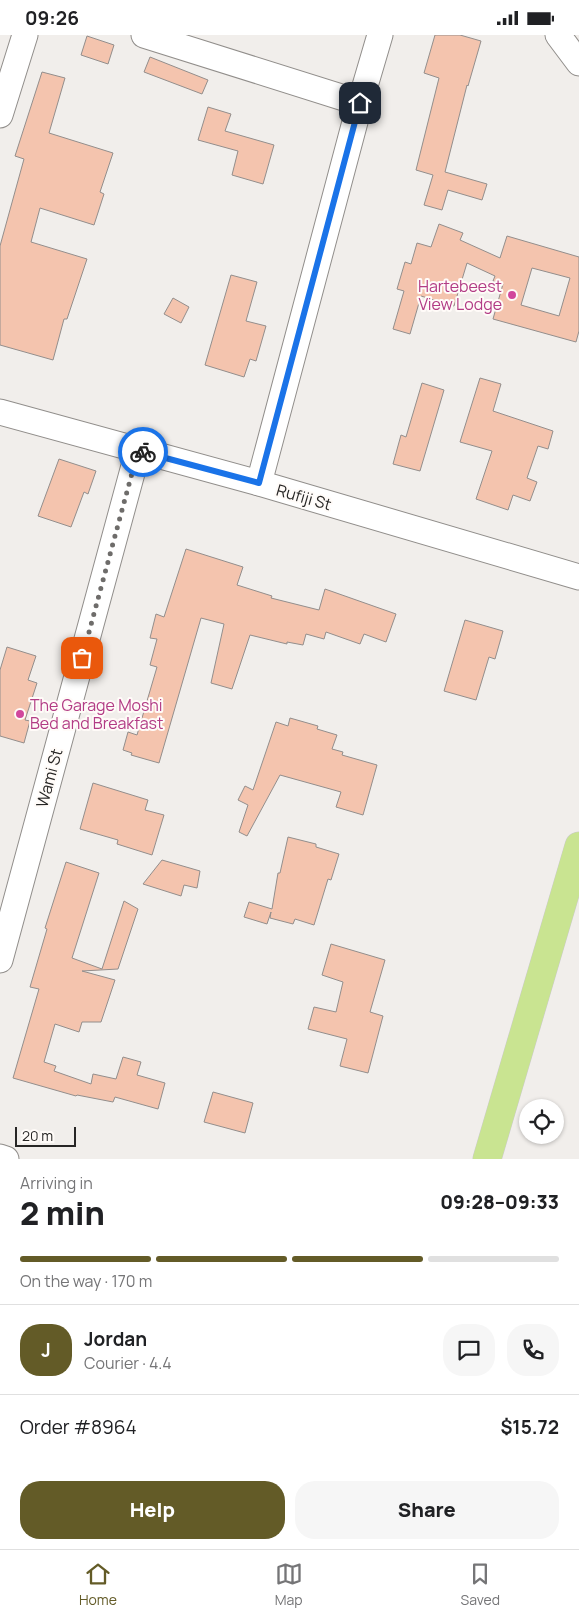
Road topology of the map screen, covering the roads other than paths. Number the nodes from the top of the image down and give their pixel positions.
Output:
1 (24, 35) edge
2 (144, 35) edge
3 (380, 35) edge
4 (558, 35) edge
5 (579, 63) edge
6 (360, 103) junction
7 (0, 115) edge
8 (0, 412) edge
9 (138, 451) junction
10 (259, 483) junction
11 (579, 577) edge
12 (579, 846) edge
13 (574, 879) edge
14 (0, 959) edge
15 (0, 1157) edge
16 (6, 1159) edge
17 (486, 1159) edge

1 - 7 street
2 - 6 street
3 - 6 street
4 - 5 street
6 - 10 street
8 - 9 street, Rufiji St
9 - 10 street, Rufiji St
9 - 14 street, Wami St
10 - 11 street, Rufiji St
12 - 13 highway
13 - 17 highway
15 - 16 street

